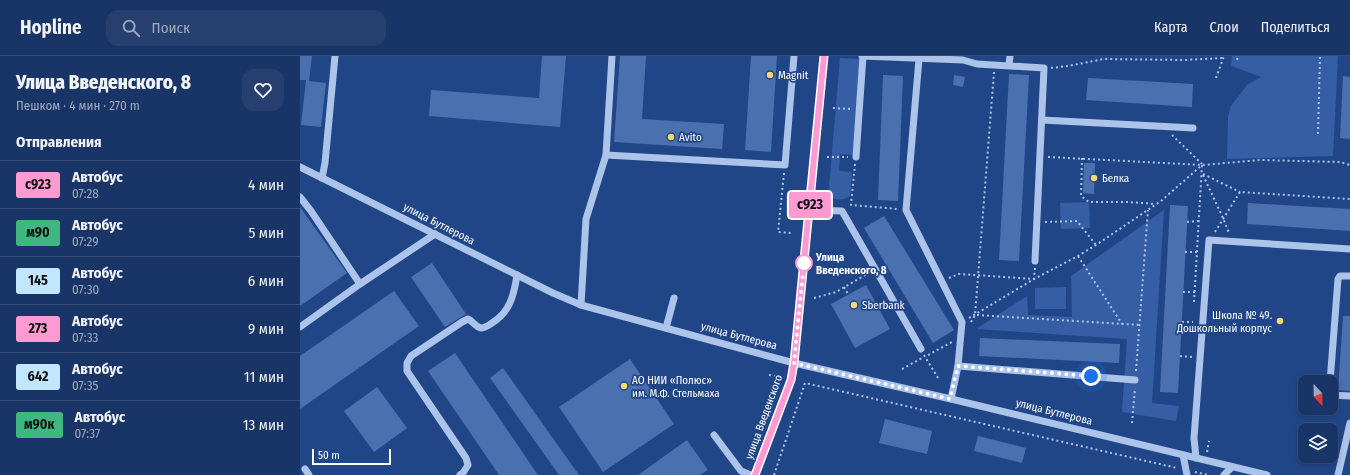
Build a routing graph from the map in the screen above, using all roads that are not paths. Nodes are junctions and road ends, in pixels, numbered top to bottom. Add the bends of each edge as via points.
1 (335, 56) edge
2 (612, 56) edge
3 (794, 56) edge
4 (824, 56) edge
5 (863, 56) edge
6 (875, 56) edge
7 (1010, 56) edge
8 (935, 58) edge
9 (957, 58) edge
10 (919, 59) junction
11 (1009, 65) junction
12 (1042, 120) junction
13 (1193, 128) dead end
14 (606, 155) junction
15 (856, 157) road end
16 (300, 167) edge
17 (322, 178) junction
18 (300, 197) edge
19 (809, 210) junction
20 (435, 234) junction
21 (1350, 249) edge
22 (1035, 261) dead end
23 (517, 275) junction
24 (1350, 276) edge
25 (360, 284) junction
26 (674, 298) dead end
27 (581, 306) junction
28 (300, 327) edge
29 (666, 328) junction
30 (921, 349) road end
31 (794, 363) junction
32 (958, 366) junction
33 (1331, 375) edge
34 (1135, 380) road end
35 (1338, 395) edge
36 (1350, 396) edge
37 (950, 399) junction
38 (1350, 424) edge
39 (714, 435) dead end
40 (1183, 455) junction
41 (1196, 458) junction
42 (1232, 467) junction
43 (460, 475) edge
44 (751, 475) edge
45 (755, 475) edge
46 (1187, 475) edge
47 (1224, 475) edge
48 (1267, 475) edge
49 (1338, 475) edge

1 - 17 street
2 - 14 street
3 - 14 street via 785,166
4 - 19 street, улица Введенского
5 - 6 street
5 - 15 street
6 - 10 street
7 - 11 street
8 - 9 street
8 - 10 street
9 - 11 street via 977,64
10 - 32 street via 906,210 962,322
11 - 12 street via 1044,68
12 - 13 street
12 - 22 street
14 - 27 street via 586,219
16 - 17 street, улица Бутлерова
17 - 20 street, улица Бутлерова
18 - 25 street
19 - 30 street via 842,211
19 - 31 street, улица Введенского
20 - 23 street, улица Бутлерова
20 - 25 street
21 - 41 street via 1209,240 1194,438
23 - 27 street, улица Бутлерова
23 - 43 street via 508,308 501,317 481,328 468,319 411,356 407,363 407,370 466,458 468,465
24 - 33 street via 1340,276 1338,279
25 - 28 street
26 - 29 street
27 - 29 street, улица Бутлерова
29 - 31 street, улица Бутлерова
31 - 37 street, улица Бутлерова
31 - 45 street, улица Введенского via 791,380
32 - 34 street
32 - 37 street
35 - 36 street
37 - 40 street, улица Бутлерова
38 - 49 street
39 - 44 street via 741,471
40 - 41 street, улица Бутлерова
40 - 46 street
41 - 42 street, улица Бутлерова
42 - 47 street
42 - 48 street, улица Бутлерова

